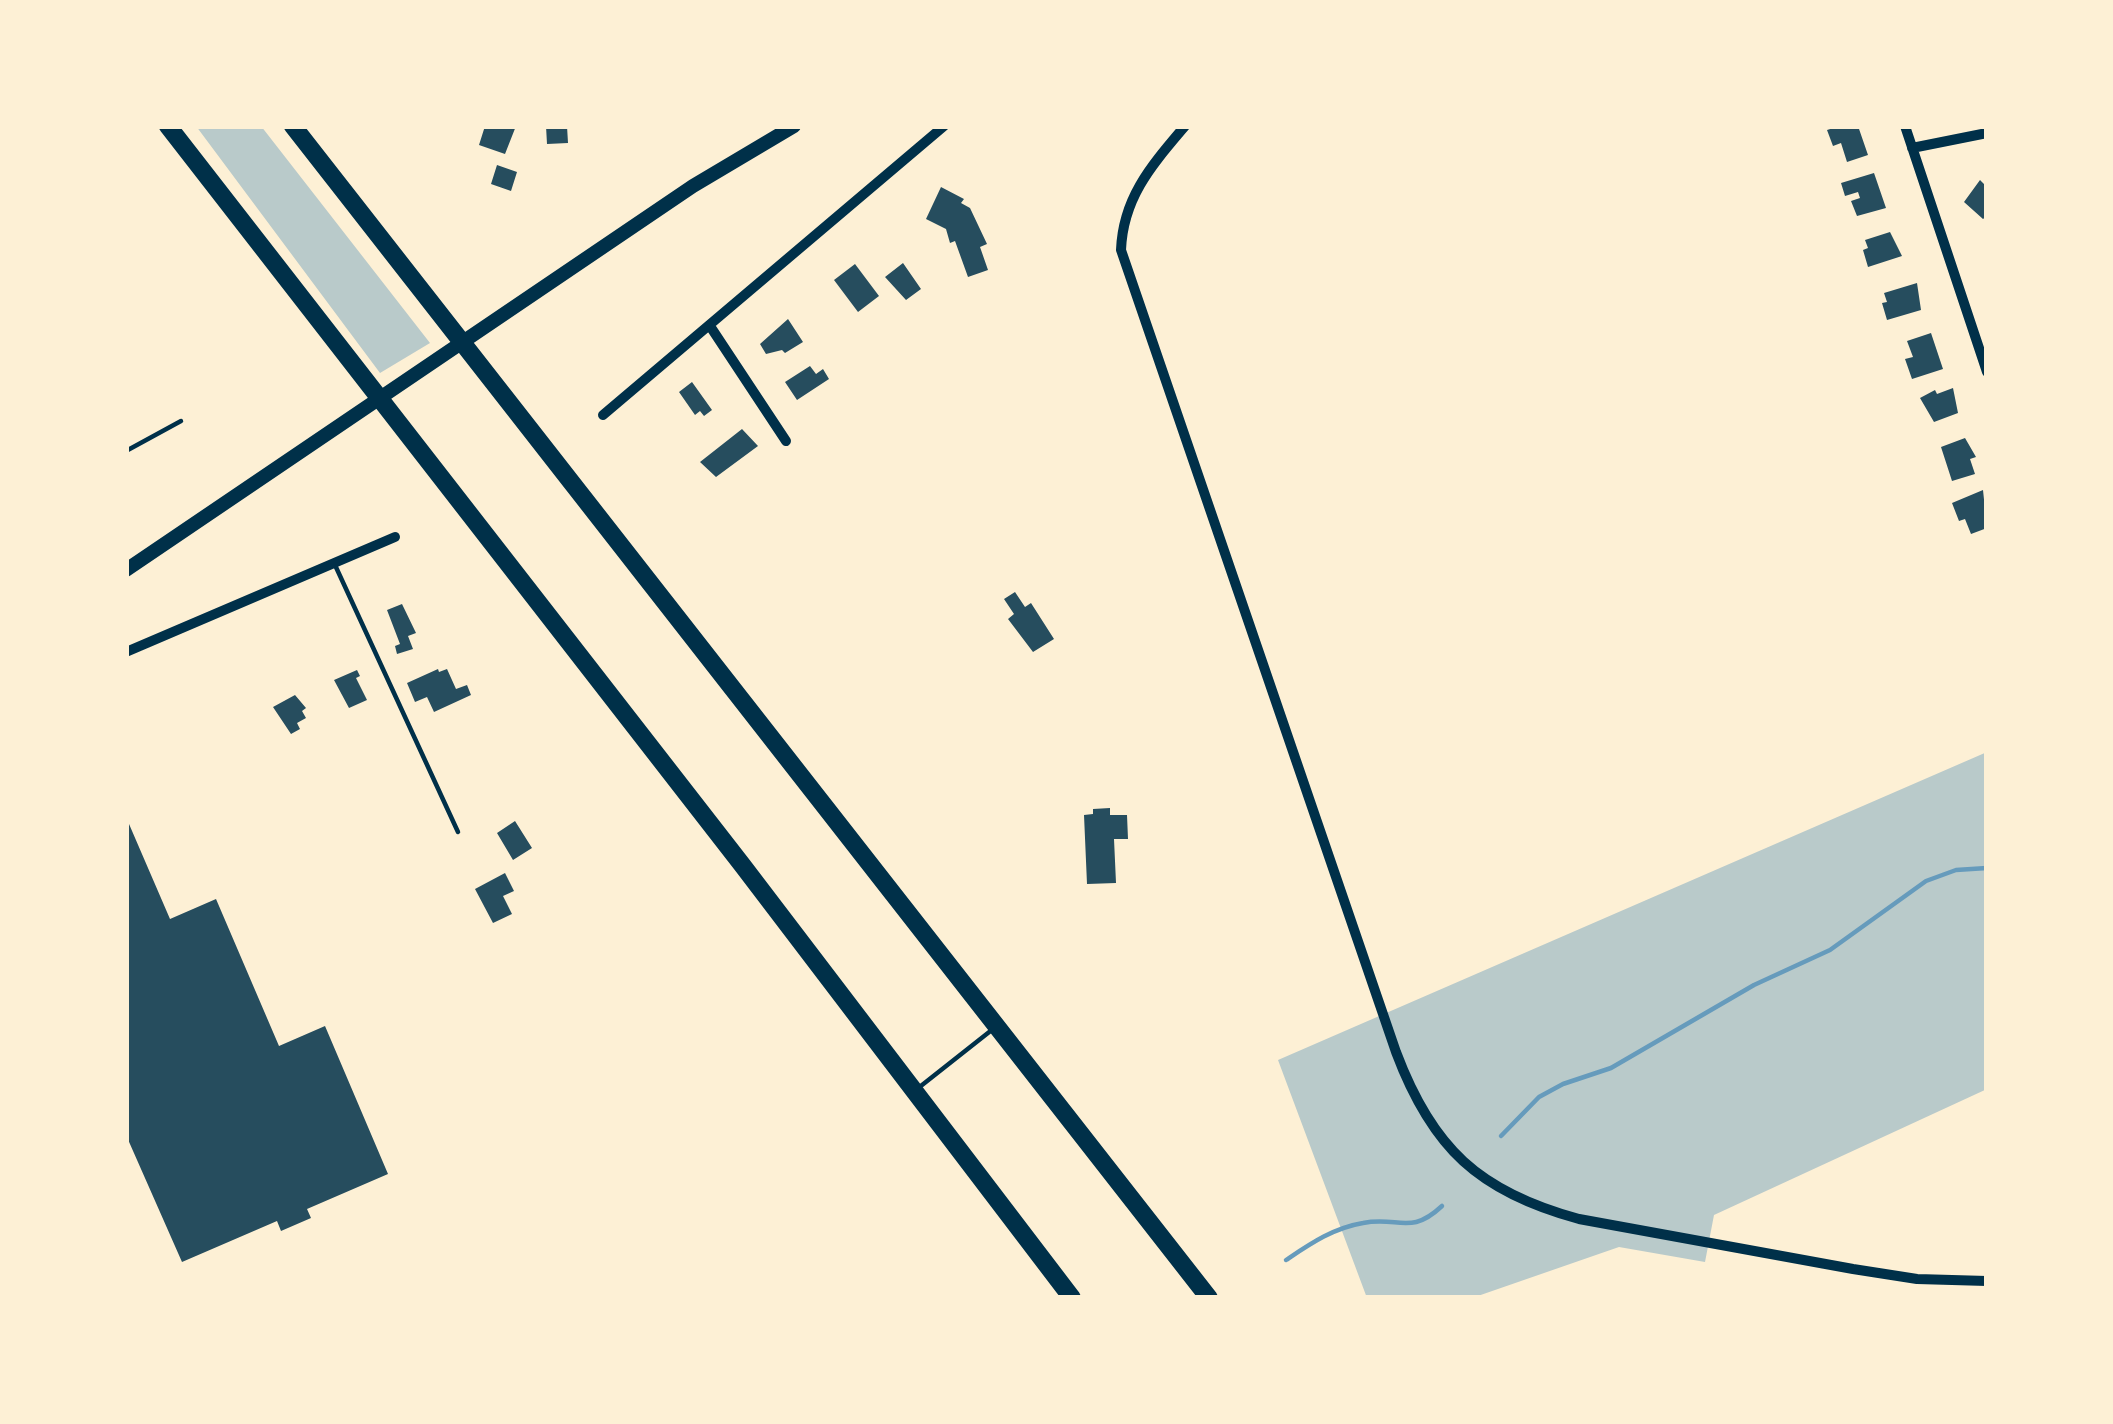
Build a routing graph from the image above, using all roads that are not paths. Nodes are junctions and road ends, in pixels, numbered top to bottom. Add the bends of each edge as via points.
1 (168, 126) edge
2 (293, 126) edge
3 (794, 126) edge
4 (944, 126) edge
5 (1185, 126) edge
6 (1905, 126) edge
7 (1987, 133) edge
8 (1912, 148) junction
9 (710, 326) junction
10 (1987, 372) edge
11 (604, 416) dead end
12 (181, 421) dead end
13 (786, 441) dead end
14 (126, 452) edge
15 (395, 537) dead end
16 (335, 565) junction
17 (126, 570) edge
18 (126, 652) edge
19 (458, 832) dead end
20 (997, 1025) junction
21 (914, 1091) junction
22 (1987, 1281) edge
23 (1072, 1298) edge
24 (1209, 1298) edge

1 - 21 highway
2 - 20 highway
3 - 17 street
4 - 9 street
5 - 22 street via 1130,197 1121,250 1396,1052 1437,1134 1504,1192 1579,1219 1896,1276
6 - 8 street
7 - 8 street
8 - 10 street
9 - 11 street
9 - 13 street
12 - 14 lane
15 - 16 street
16 - 18 street
16 - 19 lane
20 - 21 lane
20 - 24 highway
21 - 23 highway

